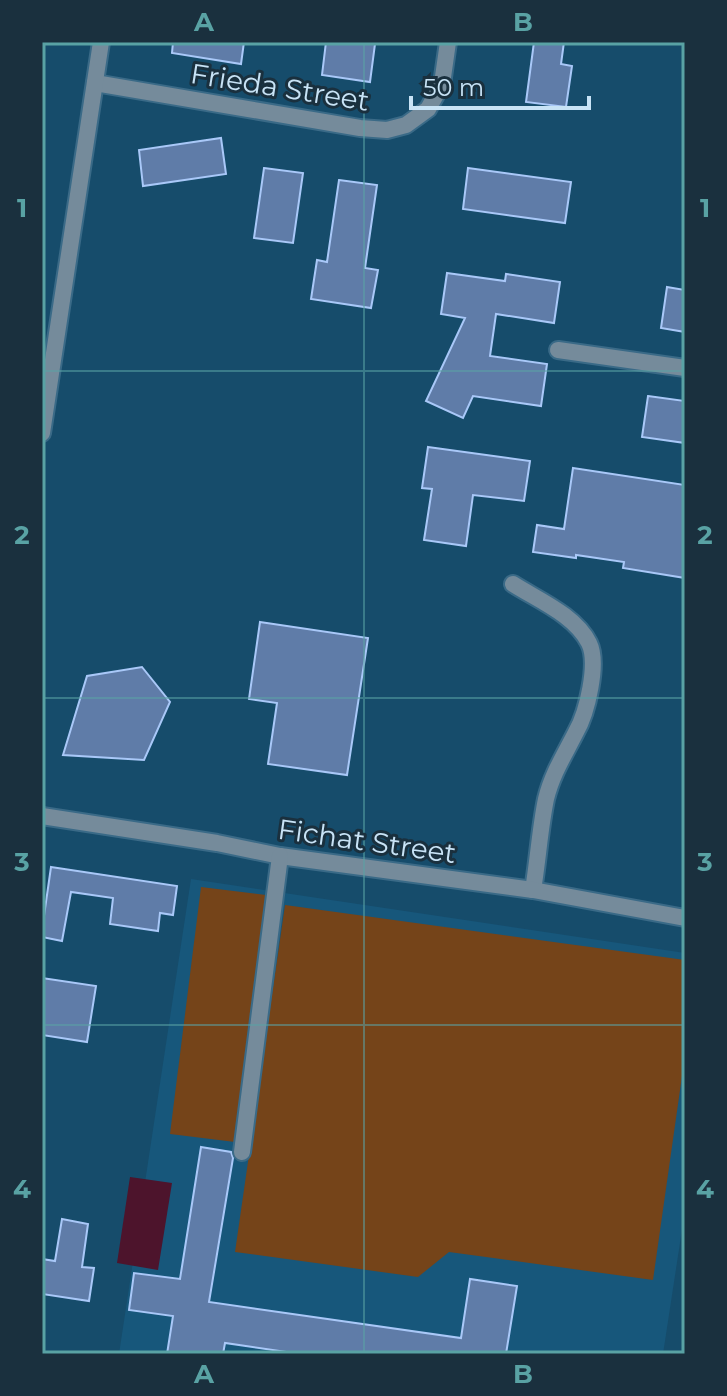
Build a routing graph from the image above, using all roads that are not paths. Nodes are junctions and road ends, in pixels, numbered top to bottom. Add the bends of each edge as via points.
1 (101, 42) edge
2 (448, 42) edge
3 (95, 83) junction
4 (558, 350) dead end
5 (685, 368) edge
6 (42, 433) edge
7 (513, 584) dead end
8 (42, 816) edge
9 (280, 856) junction
10 (533, 890) junction
11 (685, 918) edge
12 (242, 1152) dead end

1 - 3 street
2 - 3 street, Frieda Street via 442,84 428,109 406,125 387,130
3 - 6 street
4 - 5 street
7 - 10 street via 575,625 593,653 588,699 546,799
8 - 9 street, Fichat Street
9 - 10 street, Fichat Street
9 - 12 street
10 - 11 street, Fichat Street

